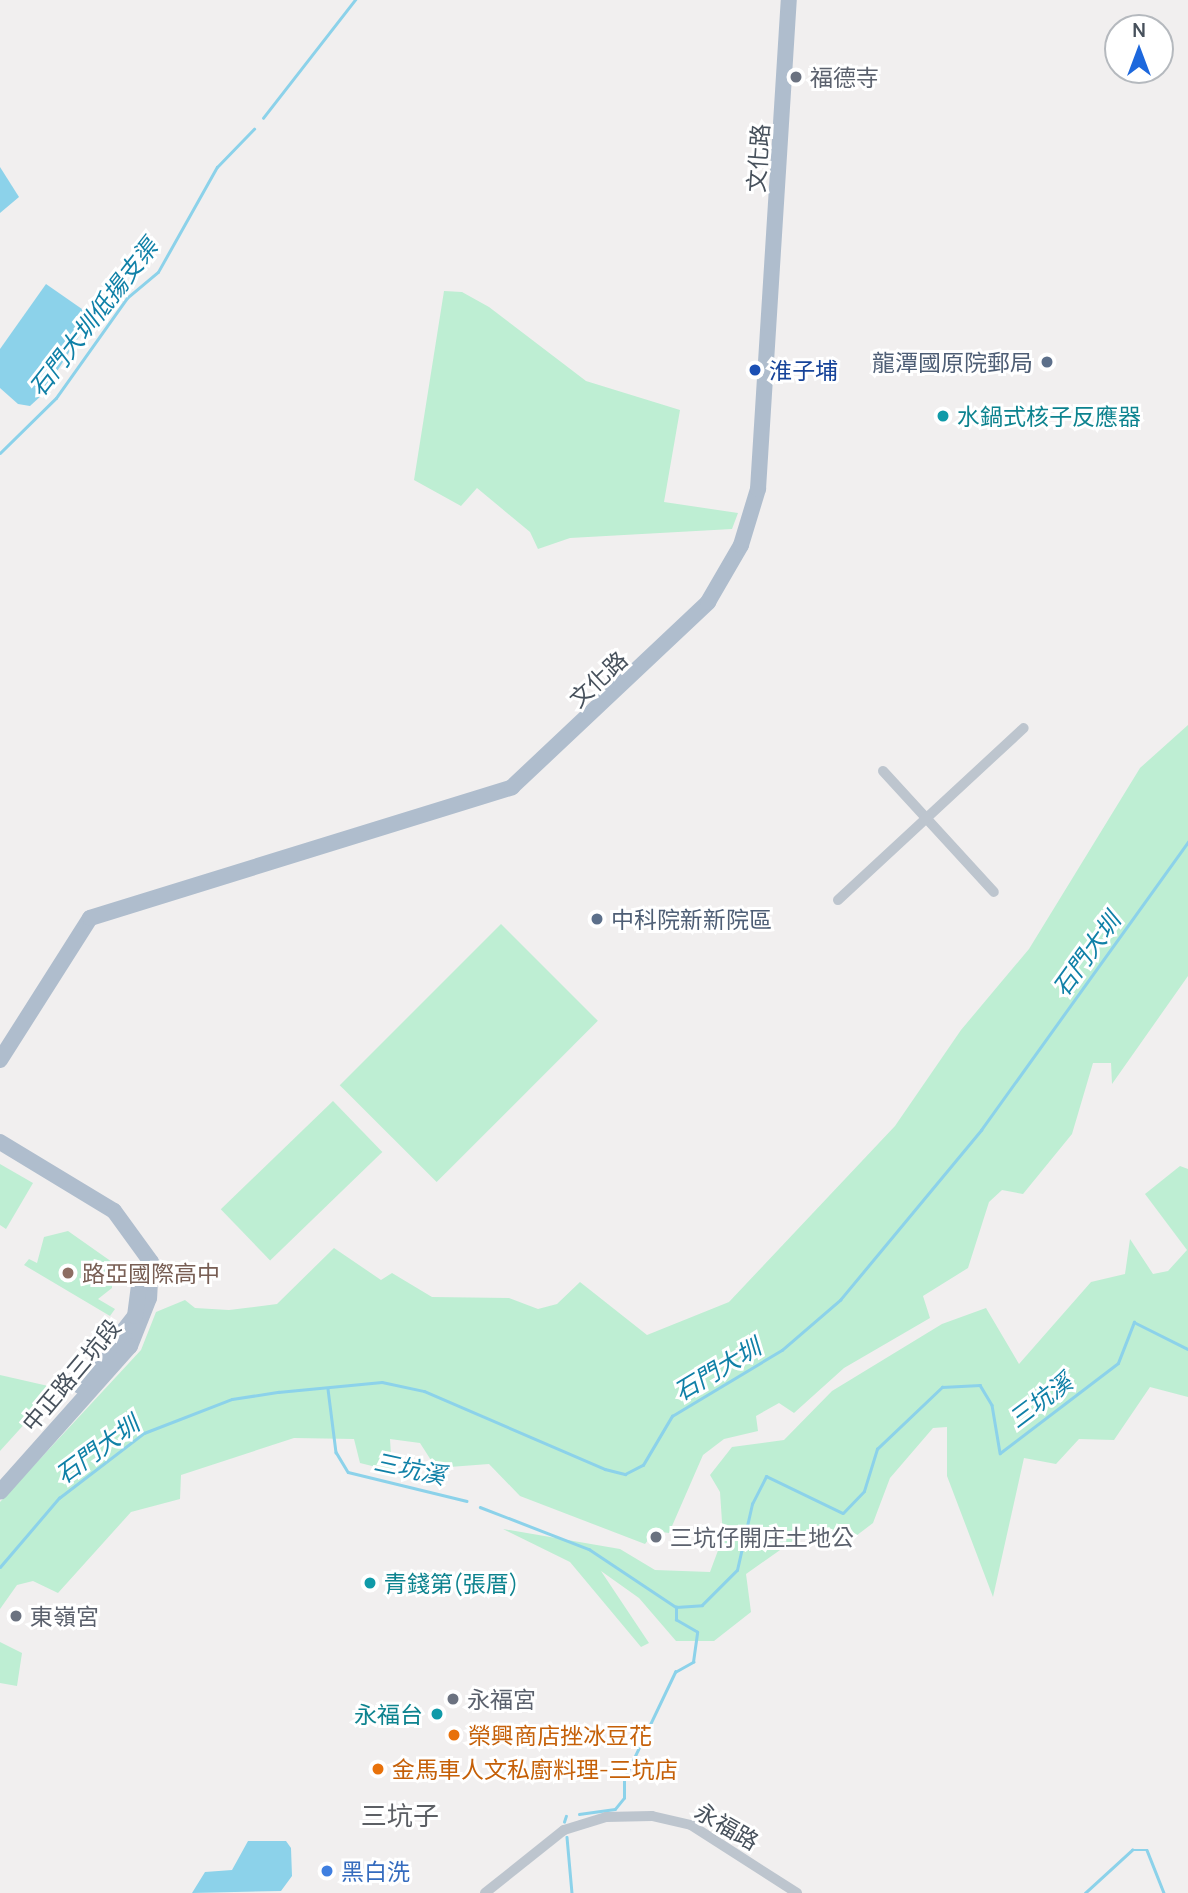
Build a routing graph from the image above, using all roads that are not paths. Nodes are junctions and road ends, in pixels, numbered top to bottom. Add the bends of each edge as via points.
1 (789, 0) edge
2 (1024, 728) dead end
3 (883, 771) dead end
4 (927, 818) junction
5 (994, 892) dead end
6 (838, 900) dead end
7 (0, 1060) edge
8 (0, 1142) edge
9 (0, 1154) edge
10 (0, 1477) edge
11 (0, 1492) edge
12 (485, 1893) edge
13 (796, 1893) edge

1 - 7 main road, 文化路 via 758,489 741,545 708,602 512,787 90,918
2 - 4 street
3 - 4 street
4 - 5 street
4 - 6 street
8 - 11 main road, 中正路三坑段 via 114,1211 151,1262 149,1298 130,1346
9 - 10 main road, 中正路三坑段 via 103,1212 123,1227 141,1258 135,1316 120,1340
12 - 13 street, 永福路 via 564,1830 606,1817 652,1816 691,1825

